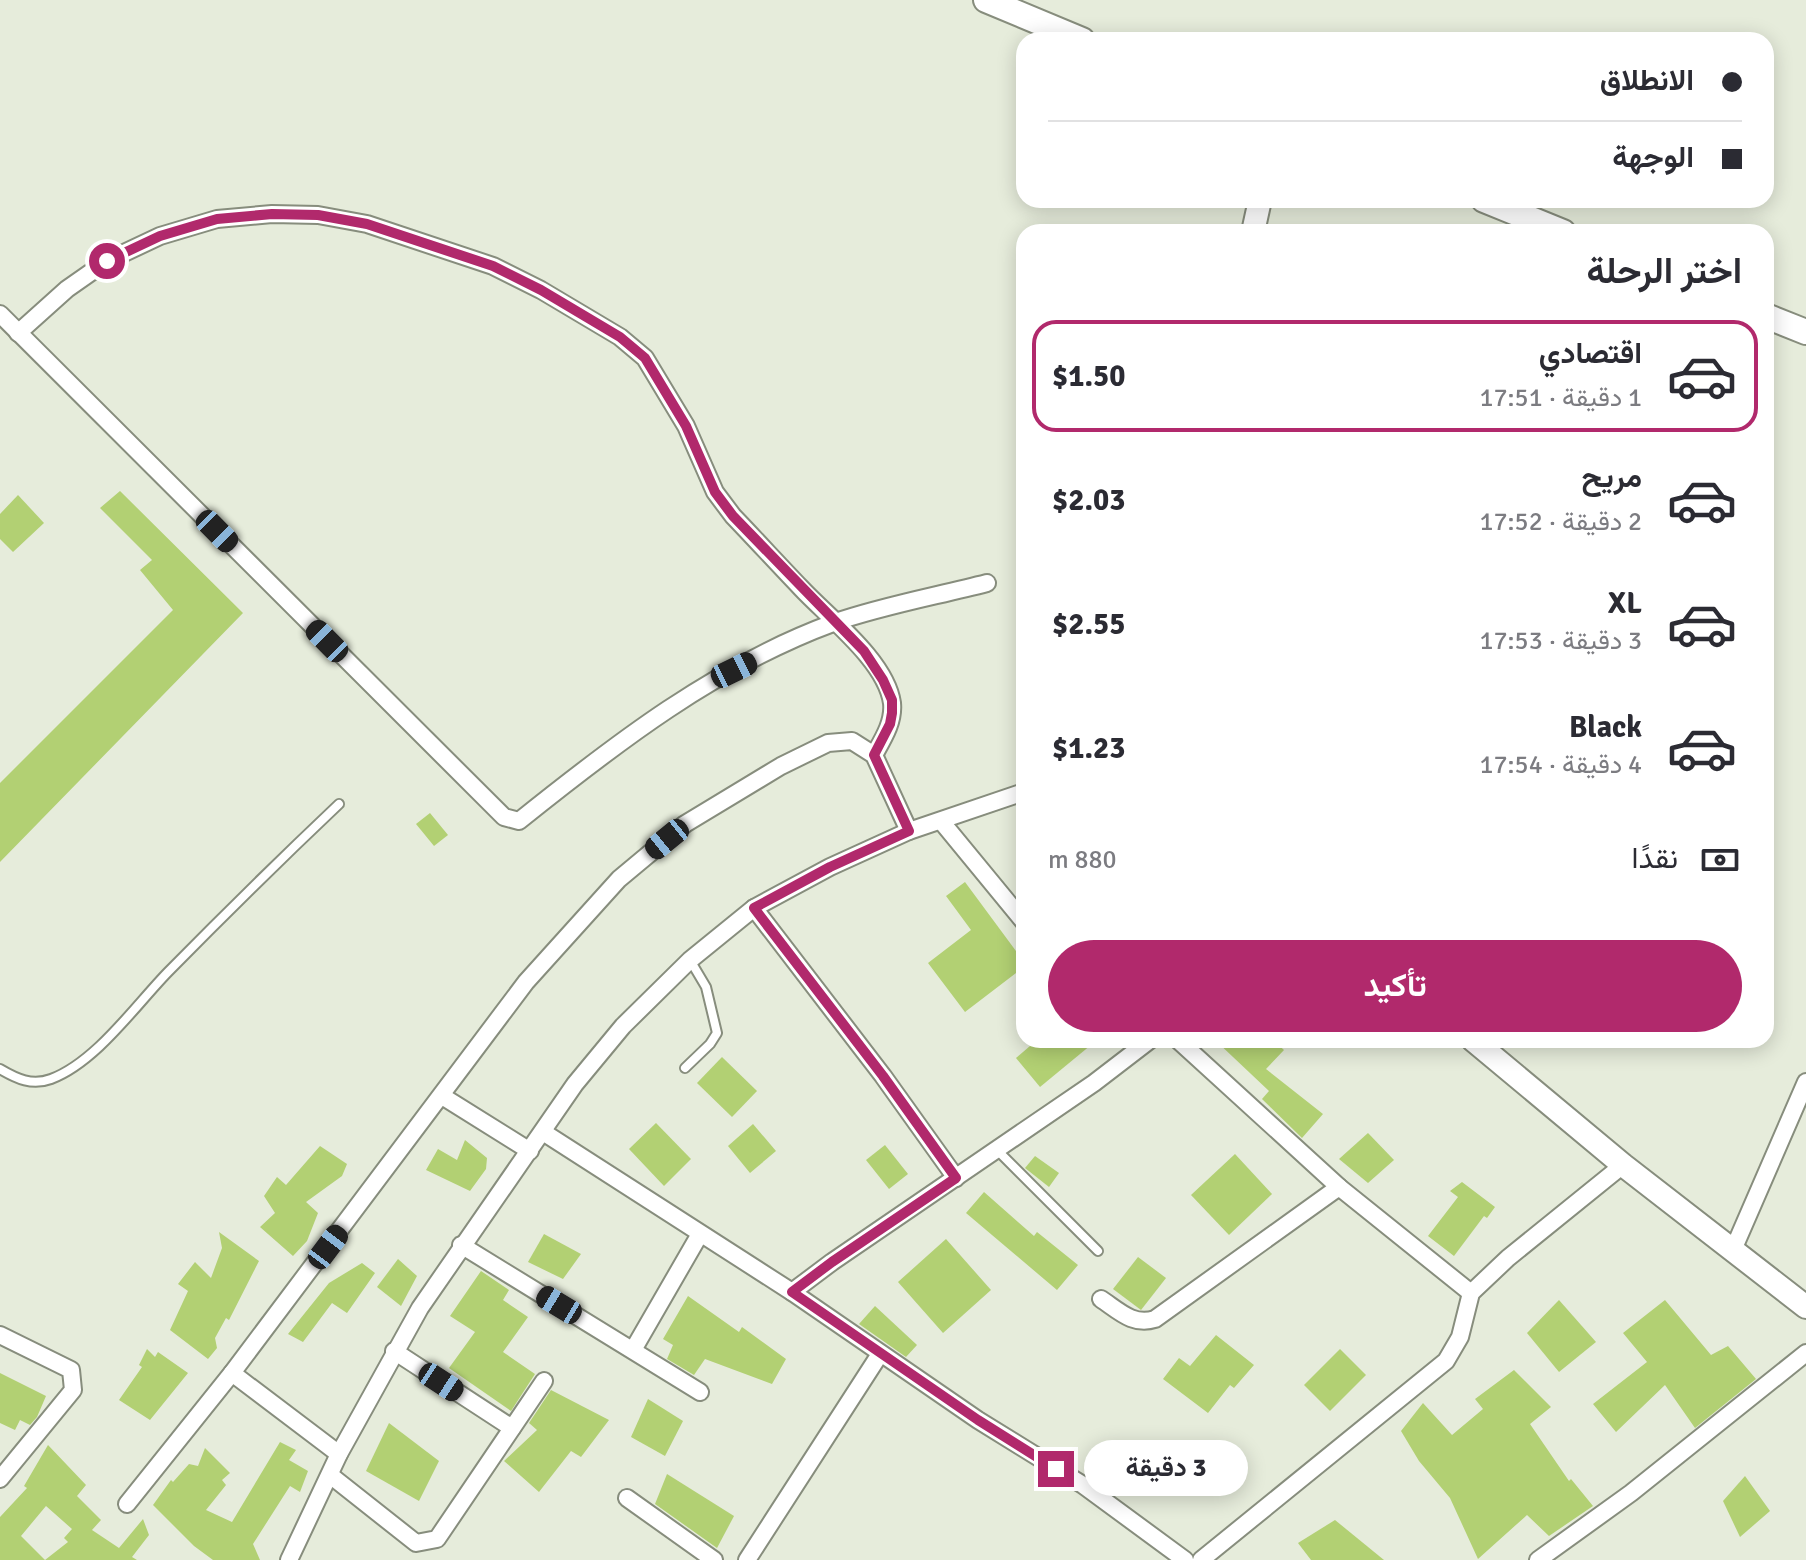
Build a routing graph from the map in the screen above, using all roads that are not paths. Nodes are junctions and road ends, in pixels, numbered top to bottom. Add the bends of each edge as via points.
1 (986, 0) edge
2 (1063, 32) edge
3 (1504, 208) edge
4 (1543, 224) edge
5 (0, 314) edge
6 (1774, 319) edge
7 (1806, 332) edge
8 (18, 333) junction
9 (987, 583) dead end
10 (834, 623) junction
11 (874, 755) junction
12 (1016, 795) edge
13 (339, 804) dead end
14 (941, 821) junction
15 (909, 831) junction
16 (754, 908) junction
17 (1016, 912) edge
18 (690, 960) junction
19 (1127, 1048) edge
20 (1138, 1048) edge
21 (1187, 1048) edge
22 (1483, 1048) edge
23 (1131, 1053) junction
24 (685, 1068) dead end
25 (0, 1069) edge
26 (1806, 1082) edge
27 (442, 1096) junction
28 (543, 1132) junction
29 (997, 1150) junction
30 (530, 1151) junction
31 (1623, 1165) junction
32 (956, 1178) junction
33 (1339, 1187) junction
34 (700, 1234) junction
35 (461, 1245) junction
36 (1733, 1250) junction
37 (1098, 1251) dead end
38 (792, 1292) junction
39 (1471, 1293) junction
40 (1101, 1299) dead end
41 (1806, 1307) edge
42 (0, 1335) edge
43 (633, 1350) junction
44 (394, 1351) junction
45 (1806, 1353) edge
46 (880, 1354) junction
47 (232, 1373) junction
48 (544, 1381) dead end
49 (700, 1392) dead end
50 (512, 1428) junction
51 (339, 1454) junction
52 (3, 1468) edge
53 (330, 1475) junction
54 (627, 1498) dead end
55 (127, 1504) dead end
56 (289, 1560) edge
57 (714, 1560) edge
58 (747, 1560) edge
59 (1185, 1560) edge
60 (1201, 1560) edge
61 (1538, 1560) edge

1 - 2 main road
3 - 4 main road
5 - 8 street
6 - 7 main road
8 - 10 street via 107,261 160,236 217,219 318,215 367,224 493,266 620,337 645,358 686,426 715,492
8 - 10 street via 504,817 519,821 634,732 710,682
9 - 10 street
10 - 11 street via 864,651 892,700 890,724
11 - 15 street
11 - 27 street via 852,741 828,743 685,824 619,879 577,923
12 - 14 street
13 - 25 lane via 71,1069 31,1082
14 - 15 street
14 - 17 street
15 - 16 street
16 - 18 street
16 - 32 street
18 - 24 lane via 706,987 717,1033
18 - 28 street via 623,1026
19 - 23 street
20 - 23 street
21 - 33 street
22 - 31 street
23 - 29 street
26 - 36 street
27 - 30 street
27 - 47 street
28 - 30 street
28 - 34 street
29 - 32 street
29 - 37 lane
30 - 35 street
31 - 36 street
31 - 39 street
32 - 38 street
33 - 39 street
33 - 40 street via 1155,1319 1139,1322
34 - 38 street
34 - 43 street
35 - 43 street
35 - 44 street
36 - 41 street
38 - 46 street
39 - 60 street via 1460,1337 1446,1361
42 - 52 street via 71,1370 73,1380 73,1390
43 - 49 street
44 - 50 street
44 - 51 street
45 - 61 street
46 - 58 street
46 - 59 street via 1083,1485
47 - 51 street
47 - 55 street
48 - 50 street
50 - 53 street via 437,1539 425,1543 404,1535
51 - 53 street
53 - 56 street
54 - 57 street

